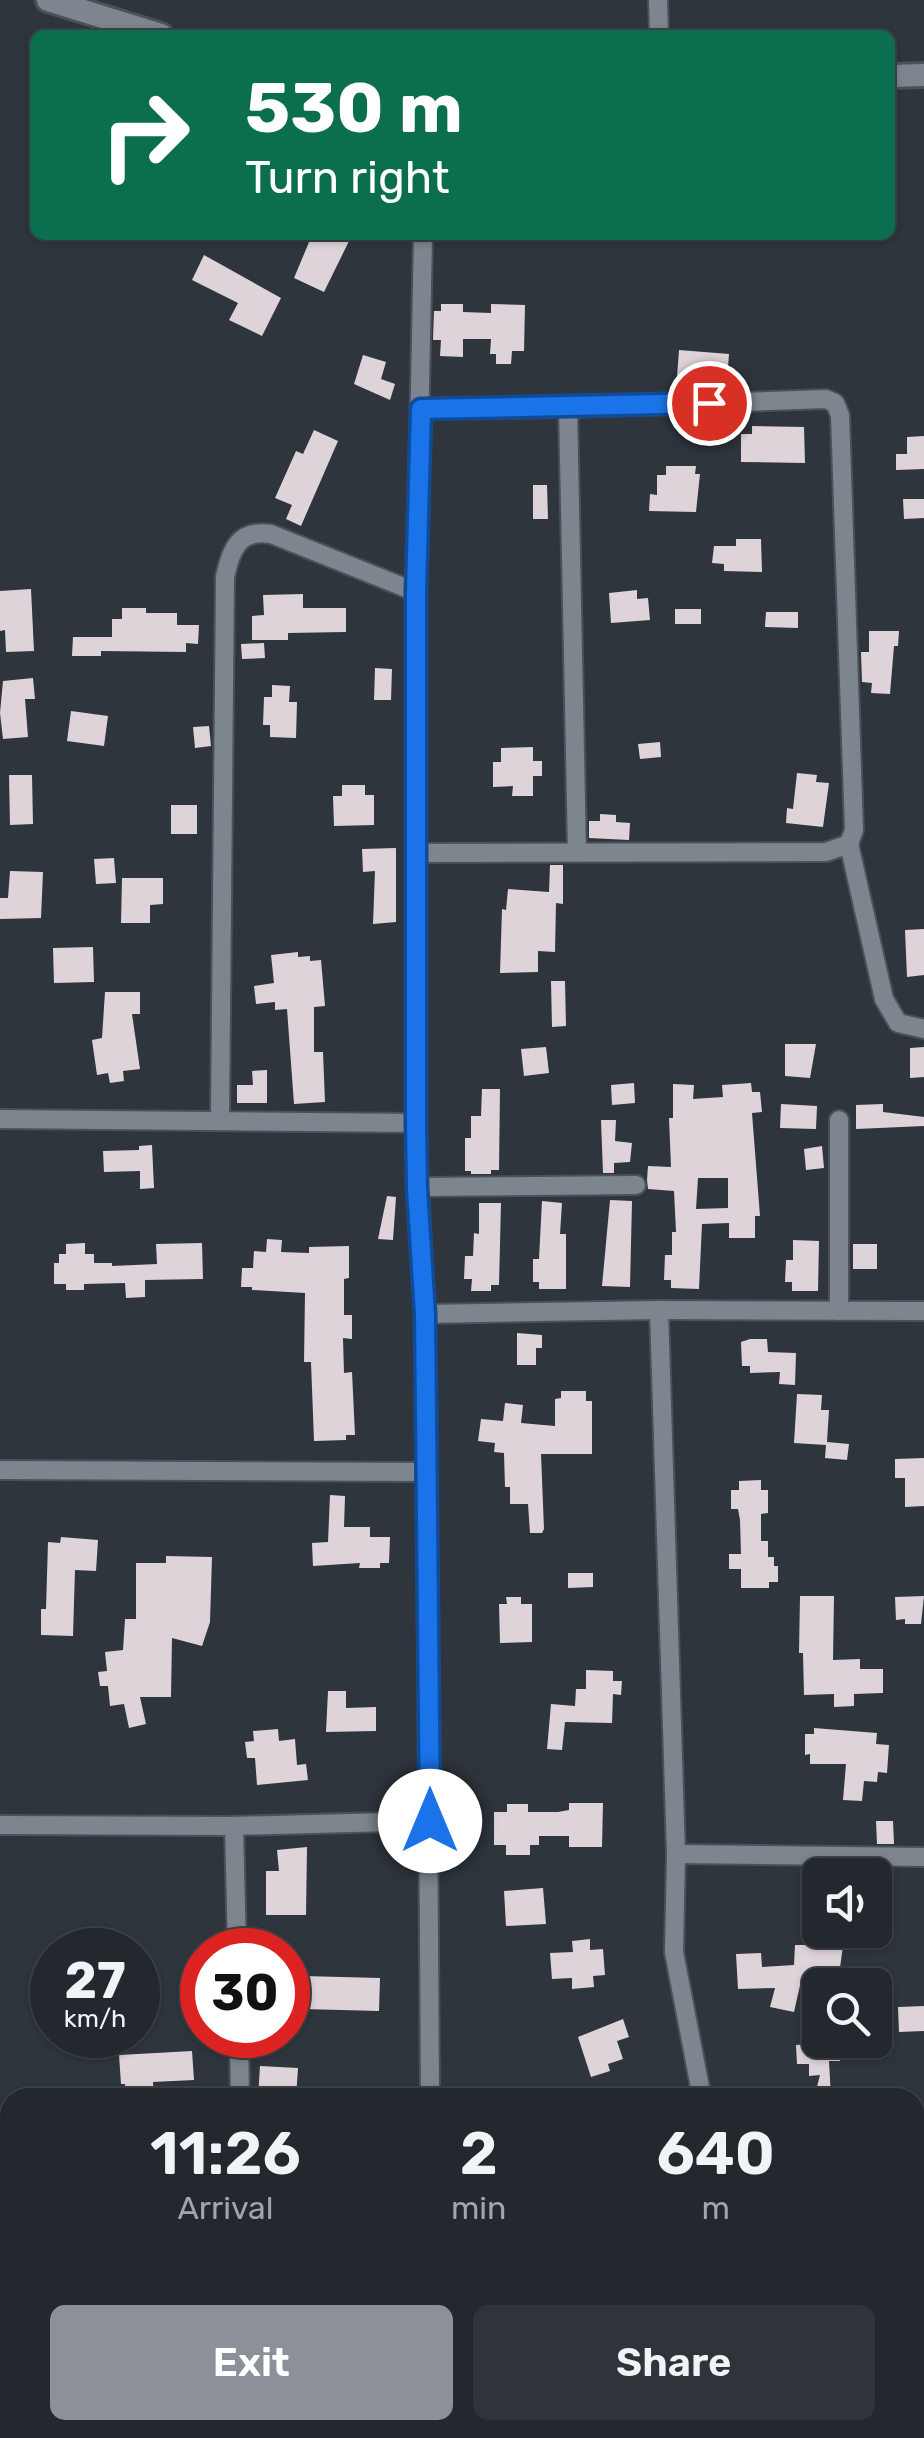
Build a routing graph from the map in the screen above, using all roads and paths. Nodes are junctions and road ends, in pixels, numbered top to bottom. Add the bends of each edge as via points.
1 (48, 0) edge
2 (658, 0) edge
3 (145, 30) edge
4 (660, 30) edge
5 (924, 75) edge
6 (895, 76) edge
7 (423, 240) edge
8 (568, 408) junction
9 (421, 409) junction
10 (416, 592) junction
11 (849, 844) junction
12 (418, 852) junction
13 (577, 852) junction
14 (924, 1029) edge
15 (0, 1118) edge
16 (220, 1118) junction
17 (839, 1120) dead end
18 (416, 1123) junction
19 (636, 1185) dead end
20 (417, 1188) junction
21 (659, 1310) junction
22 (839, 1311) junction
23 (924, 1311) edge
24 (425, 1314) junction
25 (0, 1470) edge
26 (428, 1472) junction
27 (430, 1821) junction
28 (0, 1826) edge
29 (234, 1826) junction
30 (676, 1854) junction
31 (924, 1857) edge
32 (236, 1928) edge
33 (239, 2058) edge
34 (240, 2088) edge
35 (430, 2088) edge
36 (700, 2088) edge

1 - 3 street
2 - 4 street
5 - 6 street
7 - 9 street
8 - 9 street
8 - 11 street via 826,398 835,403 854,830
8 - 13 street
9 - 10 street
10 - 12 street
10 - 16 street via 272,534 247,534 233,547 226,577
11 - 13 street via 826,852
11 - 14 street via 884,999 898,1023
12 - 13 street
12 - 18 street
15 - 16 street
16 - 18 street
17 - 22 street
18 - 20 street
19 - 20 street
20 - 24 street
21 - 22 street
21 - 24 street
21 - 30 street
22 - 23 street
24 - 26 street
25 - 26 street
26 - 27 street
27 - 29 street
27 - 35 street
28 - 29 street
29 - 32 street
30 - 31 street
30 - 36 street via 674,1952
33 - 34 street

